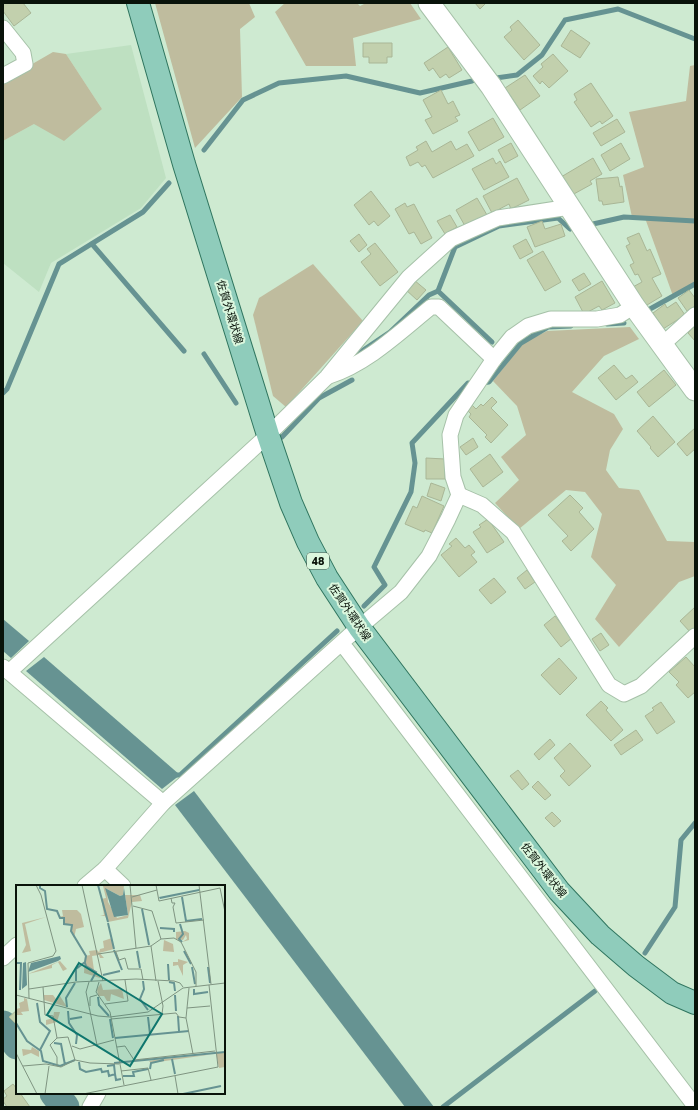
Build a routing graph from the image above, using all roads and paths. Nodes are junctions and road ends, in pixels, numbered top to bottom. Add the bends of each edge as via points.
1 (138, 3) edge
2 (429, 3) edge
3 (3, 28) edge
4 (3, 76) edge
5 (570, 207) junction
6 (634, 306) junction
7 (695, 315) edge
8 (663, 344) junction
9 (494, 359) junction
10 (327, 377) junction
11 (695, 390) edge
12 (268, 435) junction
13 (459, 495) junction
14 (359, 627) junction
15 (695, 636) edge
16 (341, 644) junction
17 (6, 670) edge
18 (173, 794) junction
19 (105, 869) junction
20 (86, 885) edge
21 (121, 885) edge
22 (16, 946) edge
23 (3, 958) edge
24 (695, 1003) edge
25 (97, 1094) edge
26 (695, 1106) edge
27 (90, 1107) edge

1 - 12 main road, 佐賀外環状線 / 48 via 184,164
2 - 5 street via 491,86
3 - 4 street via 23,53 25,64
5 - 6 street
5 - 10 street via 498,218 451,239 409,277
6 - 8 street
6 - 9 street via 620,315 597,319 551,319 528,326 512,337
7 - 8 street
8 - 11 street
9 - 10 street via 439,308 431,308 382,347 342,372
9 - 13 street via 456,415 450,435 453,477
10 - 12 street
12 - 14 main road, 佐賀外環状線 / 48 via 291,503 308,542 327,578
12 - 17 street via 27,657
13 - 14 street via 429,556 401,592
13 - 15 street via 482,505 513,532 609,685 624,694 641,686
14 - 16 street
14 - 24 main road, 佐賀外環状線 / 48 via 559,891 600,935 636,966 672,993
16 - 18 street
16 - 26 street
17 - 18 street
18 - 19 street
19 - 20 street
19 - 21 street
22 - 23 street
25 - 27 street

